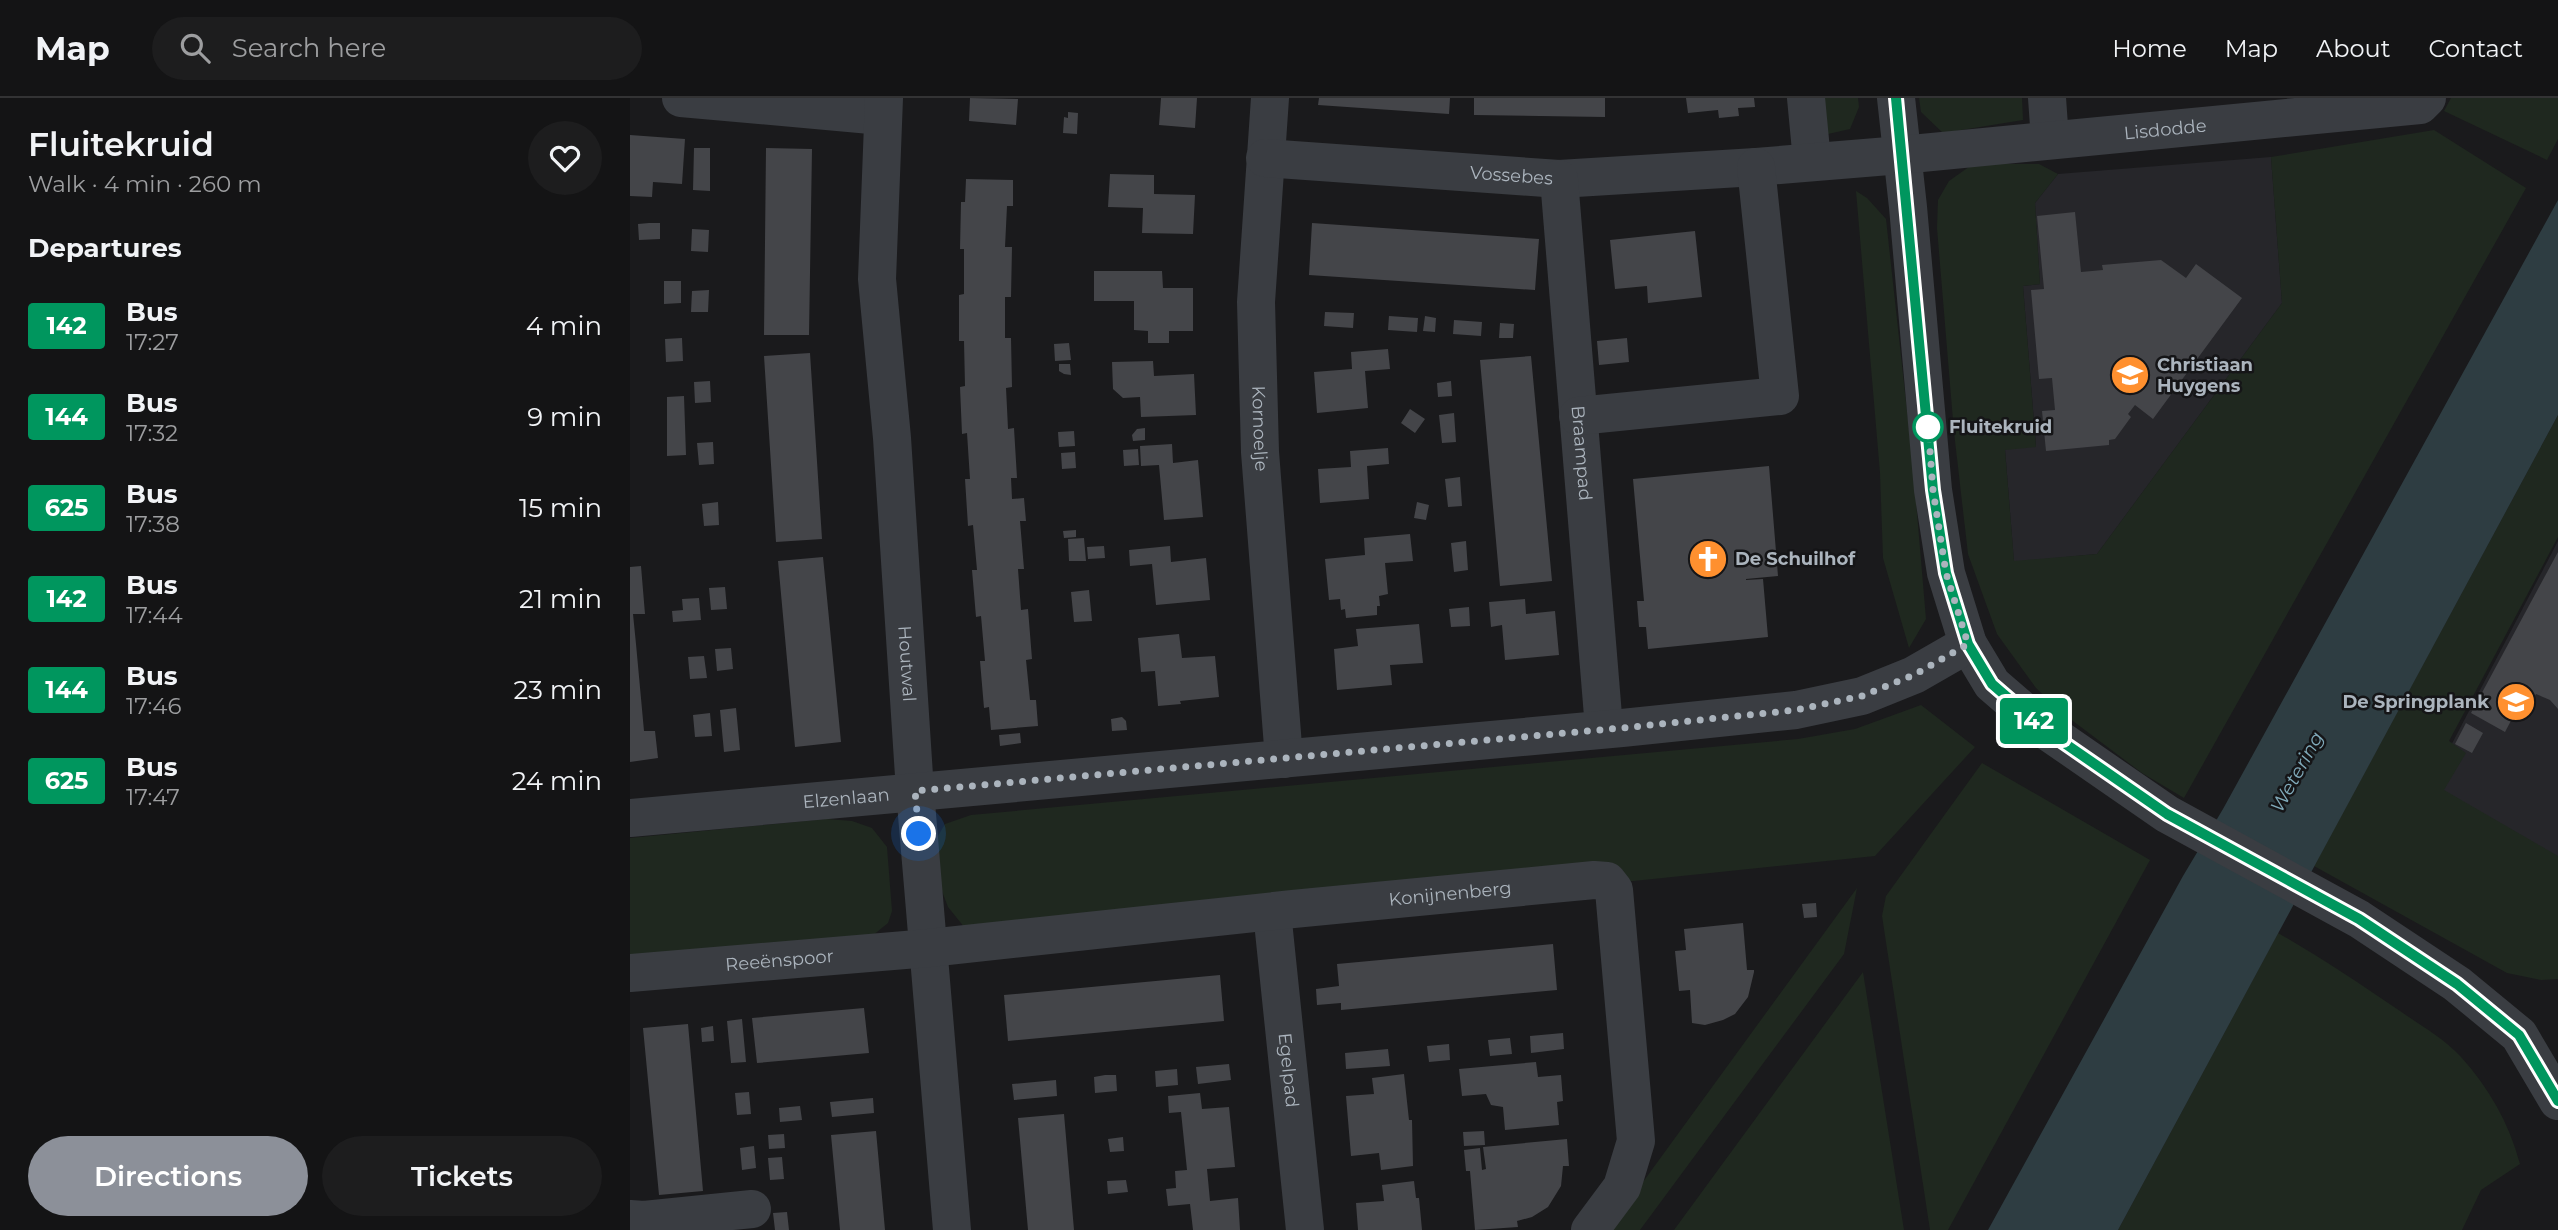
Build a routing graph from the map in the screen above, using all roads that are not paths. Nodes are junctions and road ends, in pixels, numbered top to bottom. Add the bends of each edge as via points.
1 (681, 98) edge
2 (1270, 98) edge
3 (1806, 98) edge
4 (1896, 98) edge
5 (2047, 98) edge
6 (2427, 98) edge
7 (883, 107) edge
8 (2050, 140) junction
9 (1901, 155) junction
10 (1265, 158) junction
11 (1812, 161) junction
12 (1756, 167) junction
13 (1559, 179) junction
14 (1578, 416) junction
15 (1968, 644) junction
16 (1604, 728) junction
17 (1284, 759) junction
18 (915, 791) junction
19 (630, 818) edge
20 (1272, 912) junction
21 (929, 948) junction
22 (630, 973) edge
23 (2555, 1087) edge
24 (752, 1209) dead end
25 (630, 1219) edge
26 (952, 1230) edge
27 (1305, 1230) edge
28 (1590, 1230) edge

1 - 7 street
2 - 10 street, Kornoelje
3 - 11 street
4 - 9 street
5 - 8 street
6 - 8 street, Lisdodde via 2420,105
7 - 18 street, Houtwal via 877,279
8 - 9 street, Lisdodde
9 - 11 street, Vossebes
9 - 15 street via 1933,490 1946,573
10 - 13 street, Vossebes
10 - 17 street, Kornoelje via 1256,302 1260,452
11 - 12 street, Vossebes
12 - 13 street, Vossebes
12 - 14 street via 1780,396
13 - 14 street, Braampad
14 - 16 street, Braampad
15 - 16 street, Elzenlaan via 1914,675 1862,696 1796,710
15 - 23 street via 1992,684 2044,729 2167,814 2359,919 2457,984 2519,1035
16 - 17 street, Elzenlaan
17 - 18 street, Elzenlaan
18 - 19 street, Elzenlaan
18 - 21 street, Houtwal
20 - 21 street, Konijnenberg
20 - 27 street, Egelpad
20 - 28 street, Konijnenberg via 1607,881 1614,890 1636,1141 1622,1187
21 - 22 street, Reeënspoor
21 - 26 street, Houtwal
24 - 25 street

